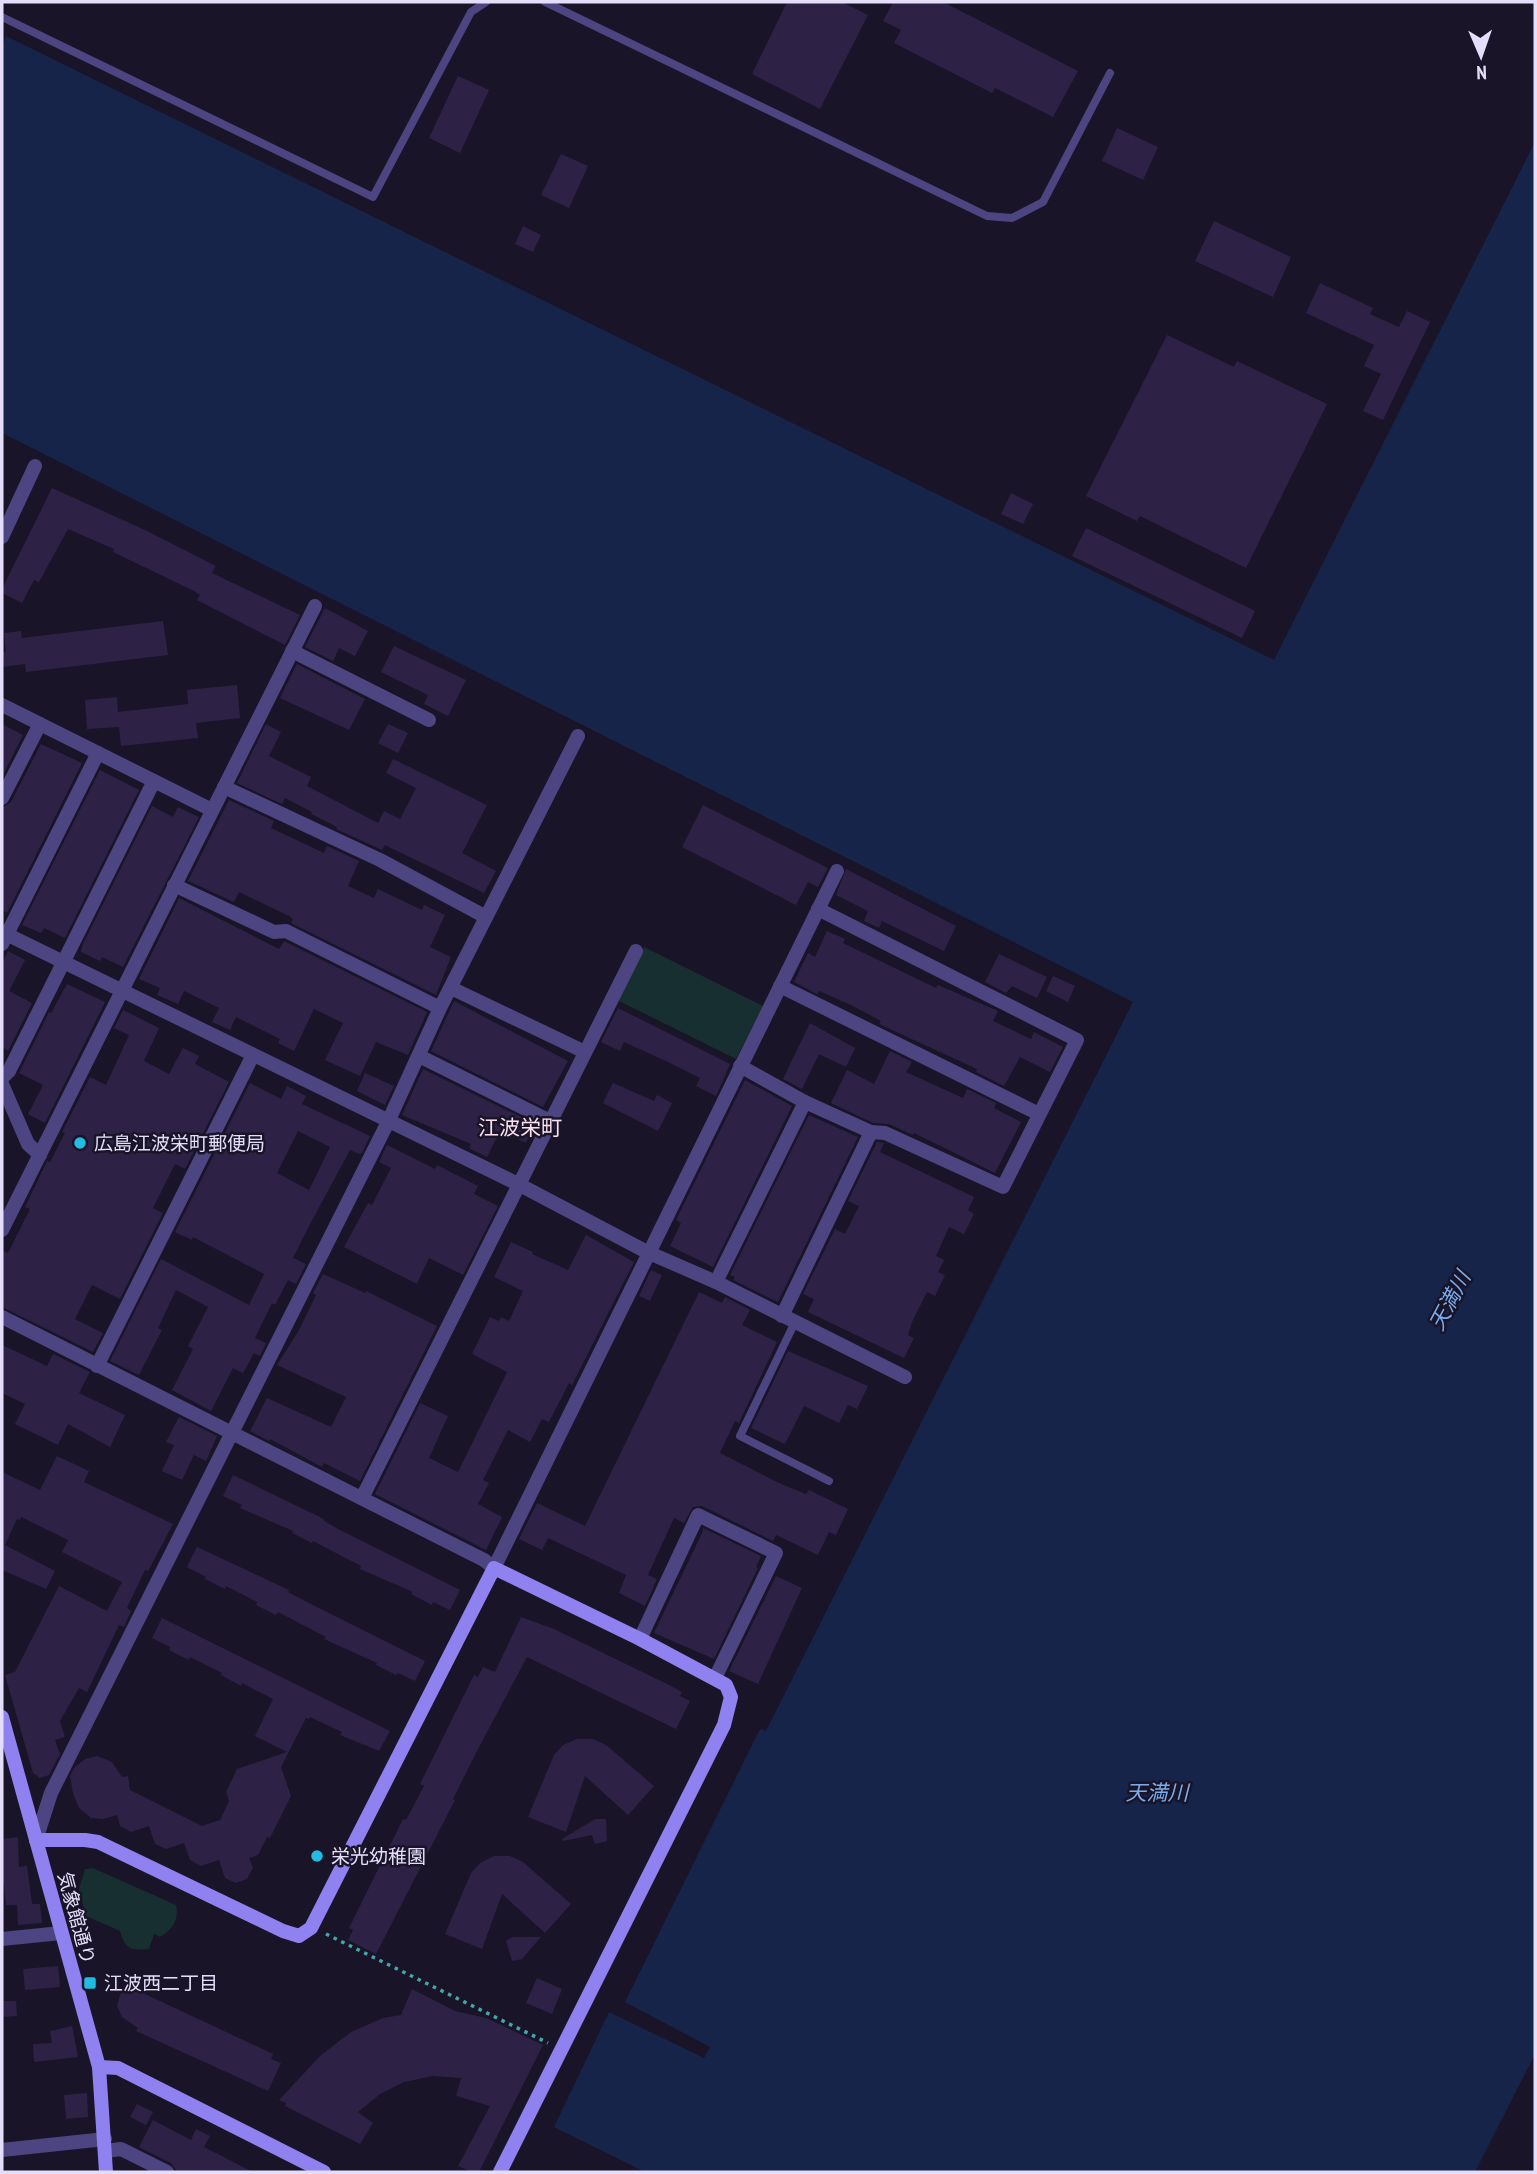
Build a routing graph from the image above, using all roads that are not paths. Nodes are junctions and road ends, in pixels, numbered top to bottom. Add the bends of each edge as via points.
1 (486, 2) edge
2 (545, 2) edge
3 (2, 17) edge
4 (1110, 73) dead end
5 (35, 466) dead end
6 (2, 537) edge
7 (315, 606) dead end
8 (292, 651) junction
9 (2, 705) edge
10 (429, 720) dead end
11 (40, 724) junction
12 (578, 736) dead end
13 (98, 753) junction
14 (154, 781) junction
15 (224, 787) junction
16 (2, 798) edge
17 (212, 810) junction
18 (837, 871) dead end
19 (174, 885) junction
20 (818, 909) junction
21 (486, 917) junction
22 (3, 937) edge
23 (636, 951) dead end
24 (62, 962) junction
25 (780, 986) junction
26 (451, 988) junction
27 (121, 991) junction
28 (440, 1008) junction
29 (585, 1052) junction
30 (253, 1055) junction
31 (419, 1056) junction
32 (740, 1066) junction
33 (2, 1078) edge
34 (2, 1084) edge
35 (805, 1102) junction
36 (1039, 1114) junction
37 (550, 1121) junction
38 (388, 1122) junction
39 (871, 1132) junction
40 (40, 1155) junction
41 (518, 1184) junction
42 (2, 1230) edge
43 (648, 1252) junction
44 (716, 1282) junction
45 (2, 1317) edge
46 (788, 1319) junction
47 (97, 1367) junction
48 (905, 1377) dead end
49 (232, 1434) junction
50 (829, 1480) dead end
51 (362, 1497) junction
52 (494, 1568) junction
53 (640, 1639) junction
54 (715, 1678) junction
55 (2, 1717) edge
56 (8, 1762) edge
57 (36, 1840) junction
58 (61, 1933) junction
59 (2, 1939) edge
60 (99, 2067) junction
61 (105, 2145) junction
62 (2, 2150) edge
63 (106, 2172) edge
64 (167, 2172) edge
65 (324, 2172) edge
66 (500, 2172) edge

1 - 3 lane via 471,12 373,197
2 - 4 lane via 987,216 1012,218 1042,202
5 - 6 street
7 - 8 street
8 - 10 street
8 - 15 street
9 - 11 street
11 - 13 street
11 - 16 street
12 - 21 street
13 - 14 street
13 - 22 street
14 - 17 street
14 - 24 street
15 - 17 street
15 - 21 street via 380,860
17 - 19 street
18 - 20 street
19 - 27 street
19 - 28 street via 274,932 286,931
20 - 25 street
20 - 36 street via 1077,1040
21 - 26 street
22 - 24 street
23 - 29 street
24 - 27 street
24 - 33 street
25 - 32 street
25 - 36 street
26 - 28 street
26 - 29 street
27 - 30 street
27 - 40 street
28 - 31 street
29 - 37 street
30 - 38 street
30 - 47 street
31 - 37 street
31 - 38 street
32 - 35 street
32 - 43 street
34 - 40 street via 28,1144
35 - 39 street
35 - 44 street
36 - 39 street via 1003,1187 886,1133
37 - 41 street
38 - 41 street
38 - 49 street
39 - 46 street
40 - 42 street
41 - 43 street
41 - 51 street
43 - 44 street
43 - 52 street
44 - 46 street
45 - 47 street
46 - 48 street
46 - 50 lane via 740,1436
47 - 49 street
49 - 51 street
49 - 57 street via 51,1793
51 - 52 street
52 - 53 street
52 - 57 street via 311,1928 299,1936 98,1842
53 - 54 street
53 - 54 street via 698,1515 776,1553
54 - 66 street via 726,1685 731,1697 724,1725
55 - 56 street, 気象館通り
56 - 57 street, 気象館通り
57 - 58 street, 気象館通り
58 - 59 street
58 - 60 street, 気象館通り
60 - 61 street, 気象館通り
60 - 65 street via 118,2068
61 - 62 street
61 - 63 street, 気象館通り
61 - 64 street

